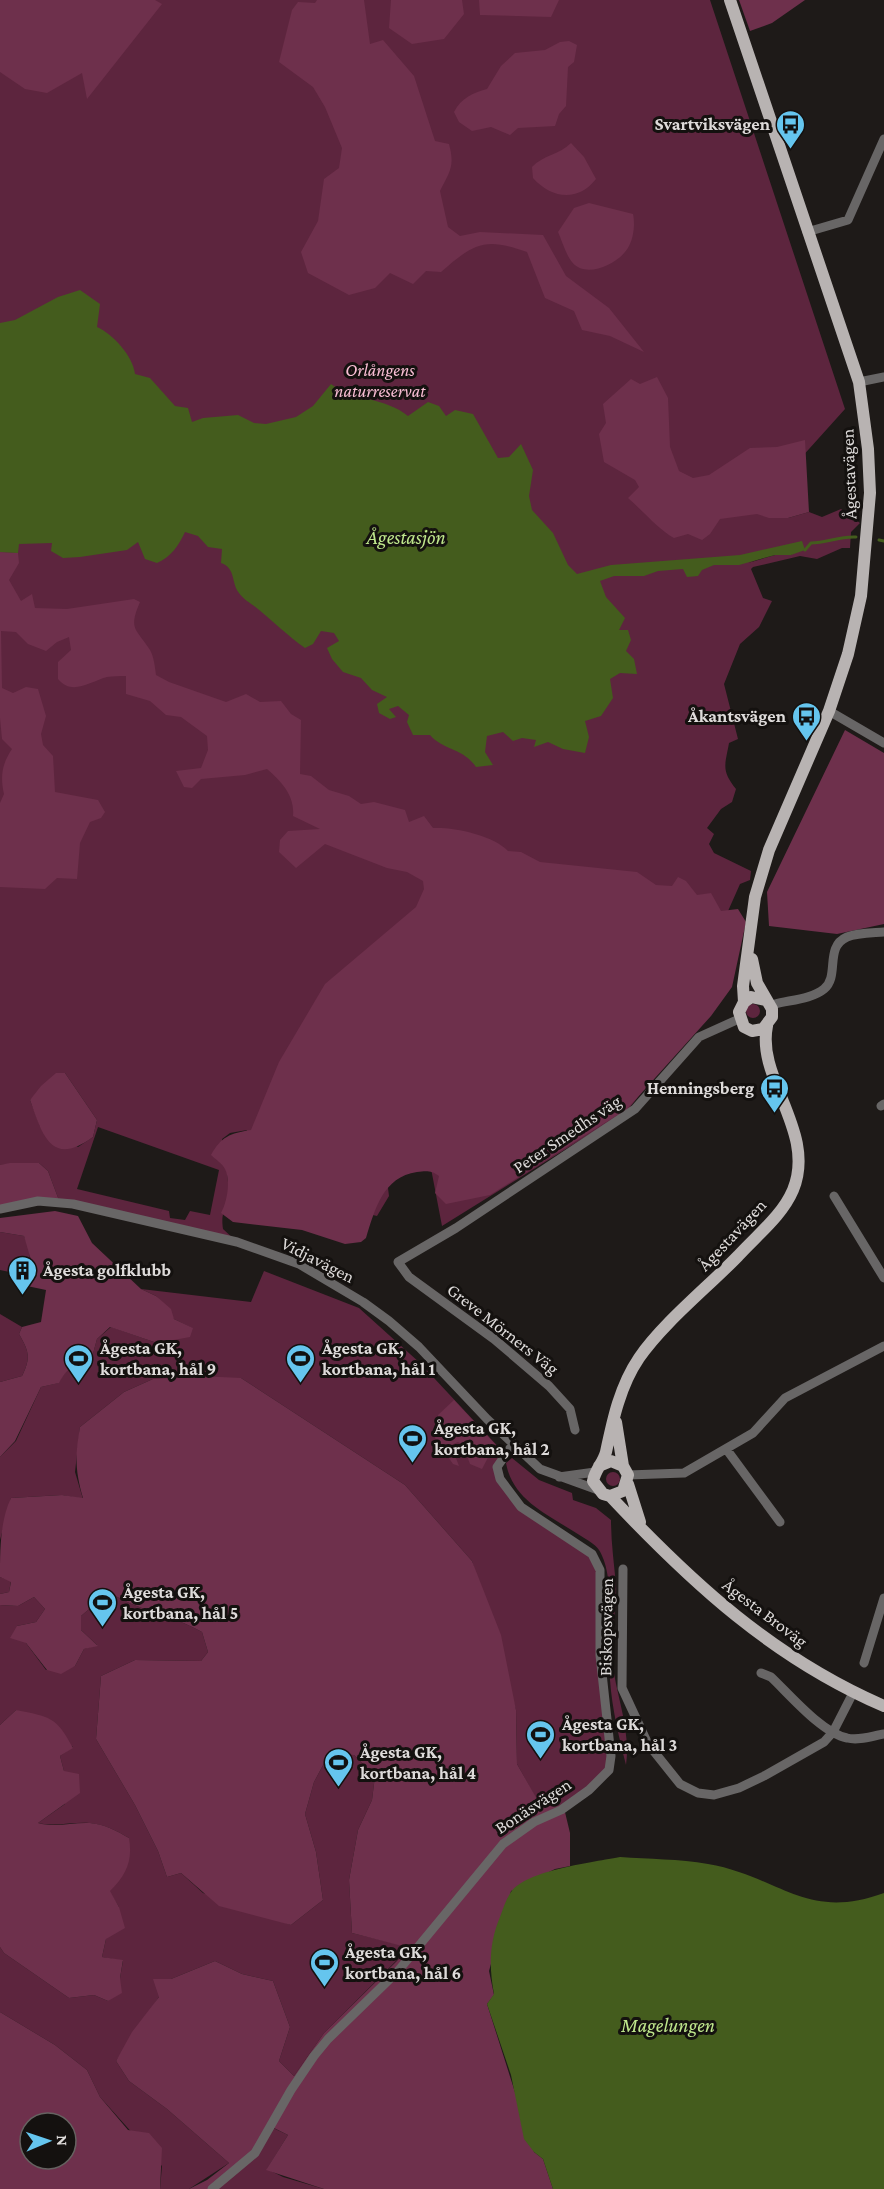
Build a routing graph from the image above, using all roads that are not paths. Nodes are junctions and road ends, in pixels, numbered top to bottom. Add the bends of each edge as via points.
1 (730, 0) edge
2 (884, 139) edge
3 (807, 232) junction
4 (884, 377) edge
5 (860, 382) junction
6 (829, 711) junction
7 (884, 743) edge
8 (884, 932) edge
9 (750, 948) junction
10 (744, 1002) junction
11 (768, 1005) junction
12 (739, 1019) junction
13 (767, 1026) junction
14 (752, 1030) junction
15 (769, 1061) junction
16 (834, 1196) dead end
17 (0, 1209) edge
18 (398, 1262) joint
19 (884, 1278) edge
20 (884, 1346) edge
21 (615, 1409) junction
22 (575, 1430) dead end
23 (513, 1444) junction
24 (726, 1450) junction
25 (597, 1469) junction
26 (626, 1475) junction
27 (557, 1478) junction
28 (598, 1490) junction
29 (610, 1496) junction
30 (780, 1522) dead end
31 (641, 1526) junction
32 (623, 1569) dead end
33 (884, 1598) edge
34 (864, 1663) dead end
35 (761, 1673) dead end
36 (854, 1691) junction
37 (884, 1706) edge
38 (833, 1732) junction
39 (884, 1734) edge
40 (212, 2189) edge

1 - 3 main road, Ågestavägen
2 - 3 street via 848,220
3 - 5 main road, Ågestavägen
4 - 5 street
5 - 6 main road, Ågestavägen via 868,449 868,545 848,654
6 - 7 street
6 - 9 main road, Ågestavägen via 769,850 755,897
8 - 11 street via 847,937 836,945 831,979 815,995
9 - 10 main road, Ågestavägen via 742,986
9 - 11 main road, Ågestavägen via 757,983
10 - 11 main road via 751,998
10 - 12 main road
11 - 13 main road via 772,1017
12 - 14 main road
12 - 18 street, Peter Smedhs väg via 699,1037 635,1109
13 - 14 main road
13 - 15 main road, Ågestavägen
14 - 15 main road, Ågestavägen via 754,1040
15 - 21 main road, Ågestavägen via 799,1151 794,1187 765,1228 639,1358
16 - 19 street
17 - 23 street, Vidjavägen via 38,1200 74,1204 237,1242 298,1264 389,1321
18 - 22 street, Greve Mörners Väg via 409,1277 549,1386 570,1409
20 - 24 street via 785,1398 753,1433
21 - 25 main road, Ågestavägen via 605,1455
21 - 26 main road
23 - 27 street, Vidjavägen via 540,1469
23 - 40 street, Bonäsvägen via 497,1467 509,1494 538,1520 592,1554 600,1570 600,1655 611,1756 609,1770 561,1810 534,1822 503,1844 398,1971 314,2056 255,2152
24 - 26 street via 684,1473
24 - 30 street
25 - 26 main road via 611,1461
25 - 27 street
25 - 28 main road via 593,1481
26 - 29 main road via 624,1491
26 - 31 main road, Ågesta Broväg
27 - 28 street, Vidjavägen
28 - 29 main road
29 - 31 main road, Ågesta Broväg
31 - 36 main road, Ågesta Broväg via 677,1565 753,1631 789,1656
32 - 38 street, Biskopsvägen via 622,1688 648,1744 680,1784 698,1793 714,1795 739,1788 825,1742
33 - 34 street
35 - 38 street via 771,1677
36 - 37 main road, Ågesta Broväg
36 - 38 street, Biskopsvägen
38 - 39 street via 858,1739

